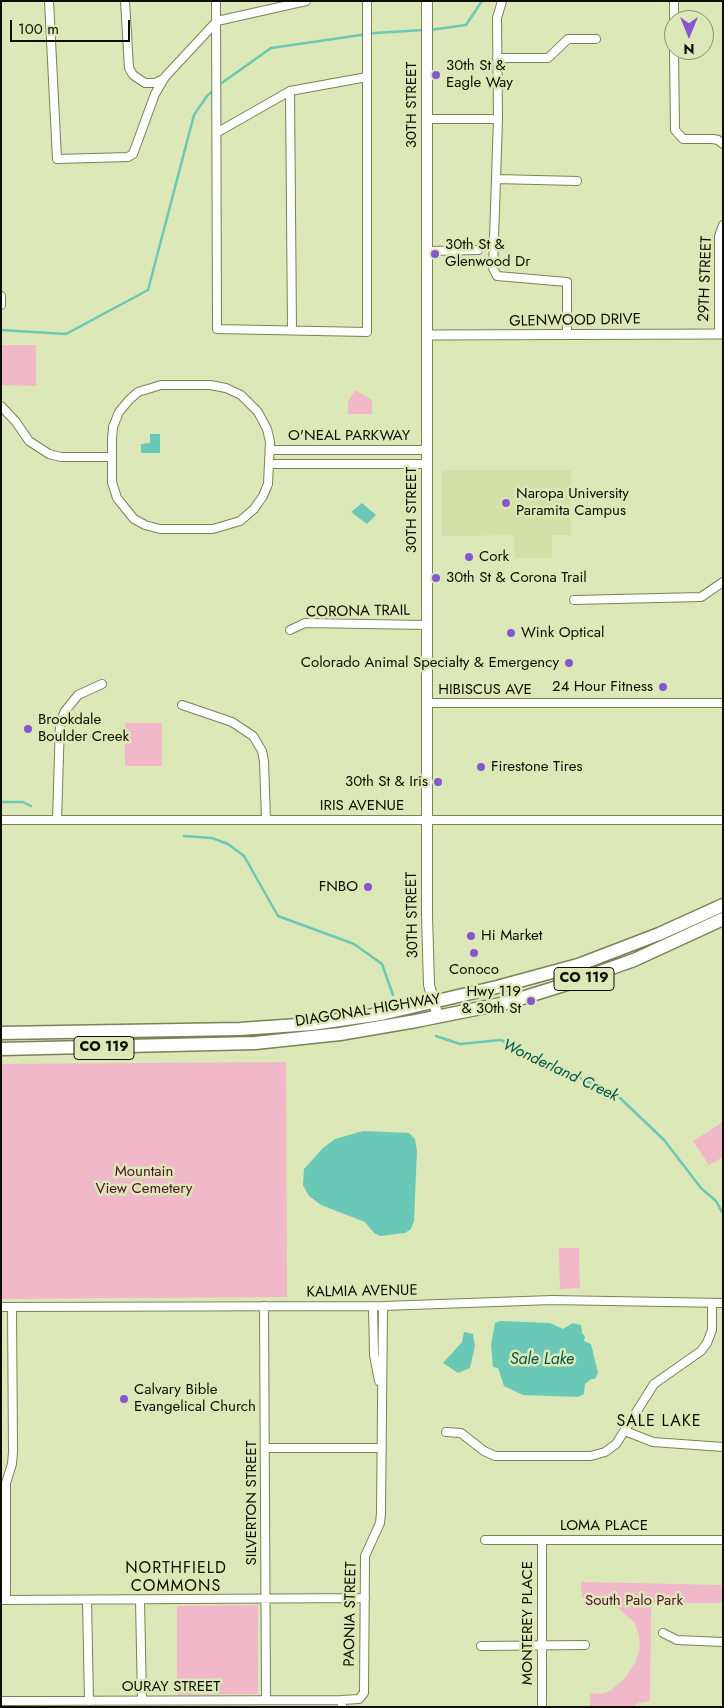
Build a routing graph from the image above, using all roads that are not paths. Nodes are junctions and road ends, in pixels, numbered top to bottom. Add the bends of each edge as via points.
1 (49, 1) edge
2 (125, 1) edge
3 (216, 1) edge
4 (306, 1) edge
5 (367, 1) edge
6 (427, 1) edge
7 (502, 1) edge
8 (290, 3) edge
9 (217, 21) junction
10 (596, 39) dead end
11 (497, 58) junction
12 (674, 60) edge
13 (165, 77) junction
14 (367, 77) junction
15 (290, 91) junction
16 (427, 118) junction
17 (498, 119) junction
18 (218, 132) junction
19 (723, 144) edge
20 (496, 179) junction
21 (577, 180) dead end
22 (723, 225) edge
23 (478, 250) dead end
24 (427, 251) junction
25 (1, 296) edge
26 (1, 305) edge
27 (292, 330) junction
28 (721, 334) edge
29 (428, 335) junction
30 (567, 335) junction
31 (4, 408) edge
32 (270, 450) junction
33 (428, 450) junction
34 (112, 457) junction
35 (270, 464) junction
36 (428, 464) junction
37 (723, 582) edge
38 (574, 600) dead end
39 (427, 625) junction
40 (290, 630) dead end
41 (102, 684) dead end
42 (723, 703) edge
43 (427, 704) junction
44 (182, 705) dead end
45 (426, 819) junction
46 (1, 820) edge
47 (57, 820) junction
48 (266, 820) junction
49 (723, 820) edge
50 (723, 905) edge
51 (723, 919) edge
52 (434, 1003) junction
53 (438, 1017) junction
54 (207, 1031) junction
55 (1, 1034) edge
56 (208, 1046) junction
57 (1, 1049) edge
58 (712, 1303) junction
59 (723, 1303) edge
60 (264, 1306) junction
61 (373, 1306) junction
62 (383, 1306) junction
63 (1, 1307) edge
64 (12, 1307) junction
65 (382, 1387) junction
66 (625, 1431) junction
67 (446, 1432) dead end
68 (723, 1447) edge
69 (265, 1448) junction
70 (382, 1448) junction
71 (485, 1540) dead end
72 (542, 1540) junction
73 (723, 1540) edge
74 (266, 1598) junction
75 (364, 1598) junction
76 (4, 1600) edge
77 (87, 1600) junction
78 (140, 1600) junction
79 (663, 1633) dead end
80 (723, 1642) edge
81 (541, 1645) junction
82 (585, 1645) dead end
83 (481, 1646) dead end
84 (142, 1700) junction
85 (266, 1700) junction
86 (1, 1701) edge
87 (89, 1701) junction
88 (183, 1703) edge
89 (342, 1703) edge
90 (542, 1707) edge

1 - 13 street via 57,159 128,157 133,154 155,94
2 - 13 street via 129,68 145,83 155,83
3 - 9 street
4 - 8 street
5 - 14 street
6 - 16 main road, 30TH STREET
7 - 11 street via 496,18
8 - 9 street
9 - 13 street
9 - 18 street
10 - 11 street via 568,39 548,58
11 - 17 street
12 - 19 street via 675,130 678,136 683,139 713,139
14 - 15 street
14 - 27 street via 367,332
15 - 18 street
15 - 27 street
16 - 17 street
16 - 24 main road, 30TH STREET
17 - 20 street
18 - 27 street via 217,329
20 - 21 street
20 - 30 street via 493,268 497,276 566,282
22 - 28 street, 29TH STREET via 719,236
23 - 24 street
24 - 29 main road, 30TH STREET
25 - 26 street
28 - 30 street, GLENWOOD DRIVE
29 - 30 street, GLENWOOD DRIVE
29 - 33 main road, 30TH STREET
31 - 34 street via 29,441 49,454
32 - 33 street, O'NEAL PARKWAY
32 - 34 street via 267,429 258,412 241,395 210,385 161,385 138,392 119,412 113,427
32 - 35 street
33 - 36 main road, 30TH STREET
34 - 35 street via 112,482 125,511 145,525 160,529 213,529 240,521 263,496
35 - 36 street, O'NEAL PARKWAY
36 - 39 main road, 30TH STREET
37 - 38 street via 701,597
39 - 40 street, CORONA TRAIL via 305,624
39 - 43 main road, 30TH STREET
41 - 47 street via 78,695 60,723
42 - 43 street, HIBISCUS AVE
43 - 45 main road, 30TH STREET
44 - 48 street via 235,723 253,736 264,761
45 - 48 street, IRIS AVENUE
45 - 49 street, IRIS AVENUE
45 - 52 main road, 30TH STREET via 429,980
46 - 47 street, IRIS AVENUE
47 - 48 street, IRIS AVENUE
50 - 52 highway, DIAGONAL HIGHWAY / CO 119 via 578,965
51 - 53 highway, DIAGONAL HIGHWAY / CO 119 via 599,974 506,1003
52 - 53 main road, 30TH STREET
52 - 54 highway, DIAGONAL HIGHWAY / CO 119 via 312,1024
53 - 56 highway, DIAGONAL HIGHWAY / CO 119 via 332,1035
54 - 55 highway, DIAGONAL HIGHWAY / CO 119
54 - 56 highway
56 - 57 highway, DIAGONAL HIGHWAY / CO 119
58 - 59 street, KALMIA AVENUE
58 - 62 street, KALMIA AVENUE via 552,1300
58 - 66 street via 712,1330 707,1343 701,1351 654,1384
60 - 61 street, KALMIA AVENUE
60 - 64 street, KALMIA AVENUE
60 - 69 street, SILVERTON STREET
61 - 62 street, KALMIA AVENUE
61 - 65 street, PAONIA STREET via 374,1361
62 - 65 street, PAONIA STREET
63 - 64 street, KALMIA AVENUE
64 - 76 street via 13,1456 6,1482
65 - 70 street, PAONIA STREET
66 - 67 street via 614,1446 591,1456 518,1457 495,1456 462,1433
66 - 68 street via 653,1442
69 - 70 street
69 - 74 street, SILVERTON STREET
70 - 75 street, PAONIA STREET via 380,1523 365,1556
71 - 72 street, LOMA PLACE
72 - 73 street, LOMA PLACE
72 - 81 street, MONTEREY PLACE
74 - 75 street
74 - 78 street
74 - 85 street, SILVERTON STREET
75 - 89 street, PAONIA STREET via 364,1693 359,1699
76 - 77 street
77 - 78 street
77 - 87 street
78 - 84 street
79 - 80 street via 678,1640
81 - 82 street
81 - 83 street
81 - 90 street, MONTEREY PLACE
84 - 87 street, OURAY STREET
84 - 88 street, OURAY STREET
85 - 88 street, OURAY STREET
85 - 89 street, OURAY STREET
86 - 87 street, OURAY STREET

